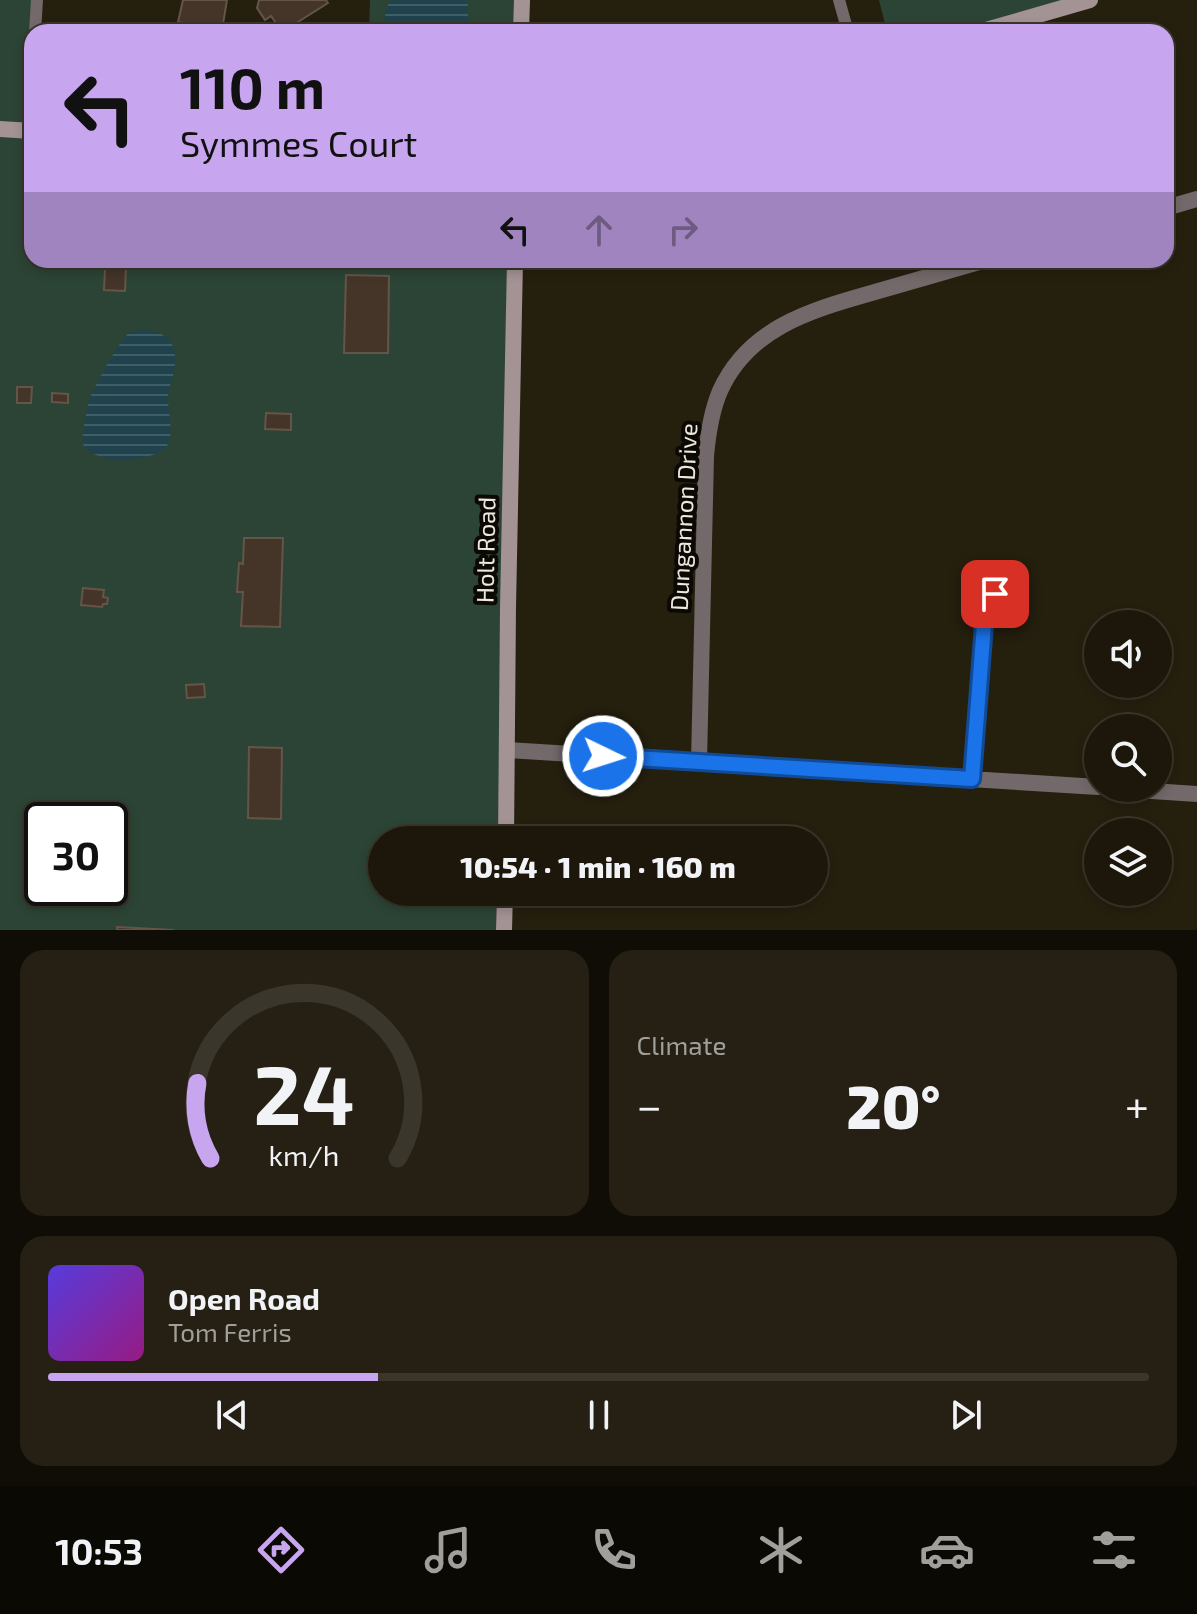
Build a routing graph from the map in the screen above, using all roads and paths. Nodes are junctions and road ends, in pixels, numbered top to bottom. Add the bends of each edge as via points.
1 (37, 0) edge
2 (522, 0) edge
3 (839, 0) edge
4 (1090, 0) edge
5 (36, 24) edge
6 (521, 24) edge
7 (846, 24) edge
8 (1007, 24) edge
9 (0, 129) edge
10 (24, 130) edge
11 (1197, 199) edge
12 (1174, 206) edge
13 (515, 268) edge
14 (958, 268) edge
15 (1006, 576) dead end
16 (507, 750) junction
17 (699, 762) junction
18 (972, 779) junction
19 (1084, 786) edge
20 (1172, 792) edge
21 (1197, 794) edge
22 (506, 826) edge
23 (505, 906) edge
24 (504, 930) edge

1 - 5 lane
2 - 6 main road
3 - 7 lane
4 - 8 main road
9 - 10 main road
11 - 12 street
13 - 16 main road, Holt Road
14 - 17 street, Dungannon Drive via 789,321 761,338 735,365 720,391 709,423 706,456
15 - 18 street via 985,612
16 - 17 street
16 - 22 main road, Holt Road
17 - 18 street
18 - 19 street
20 - 21 street
23 - 24 main road

